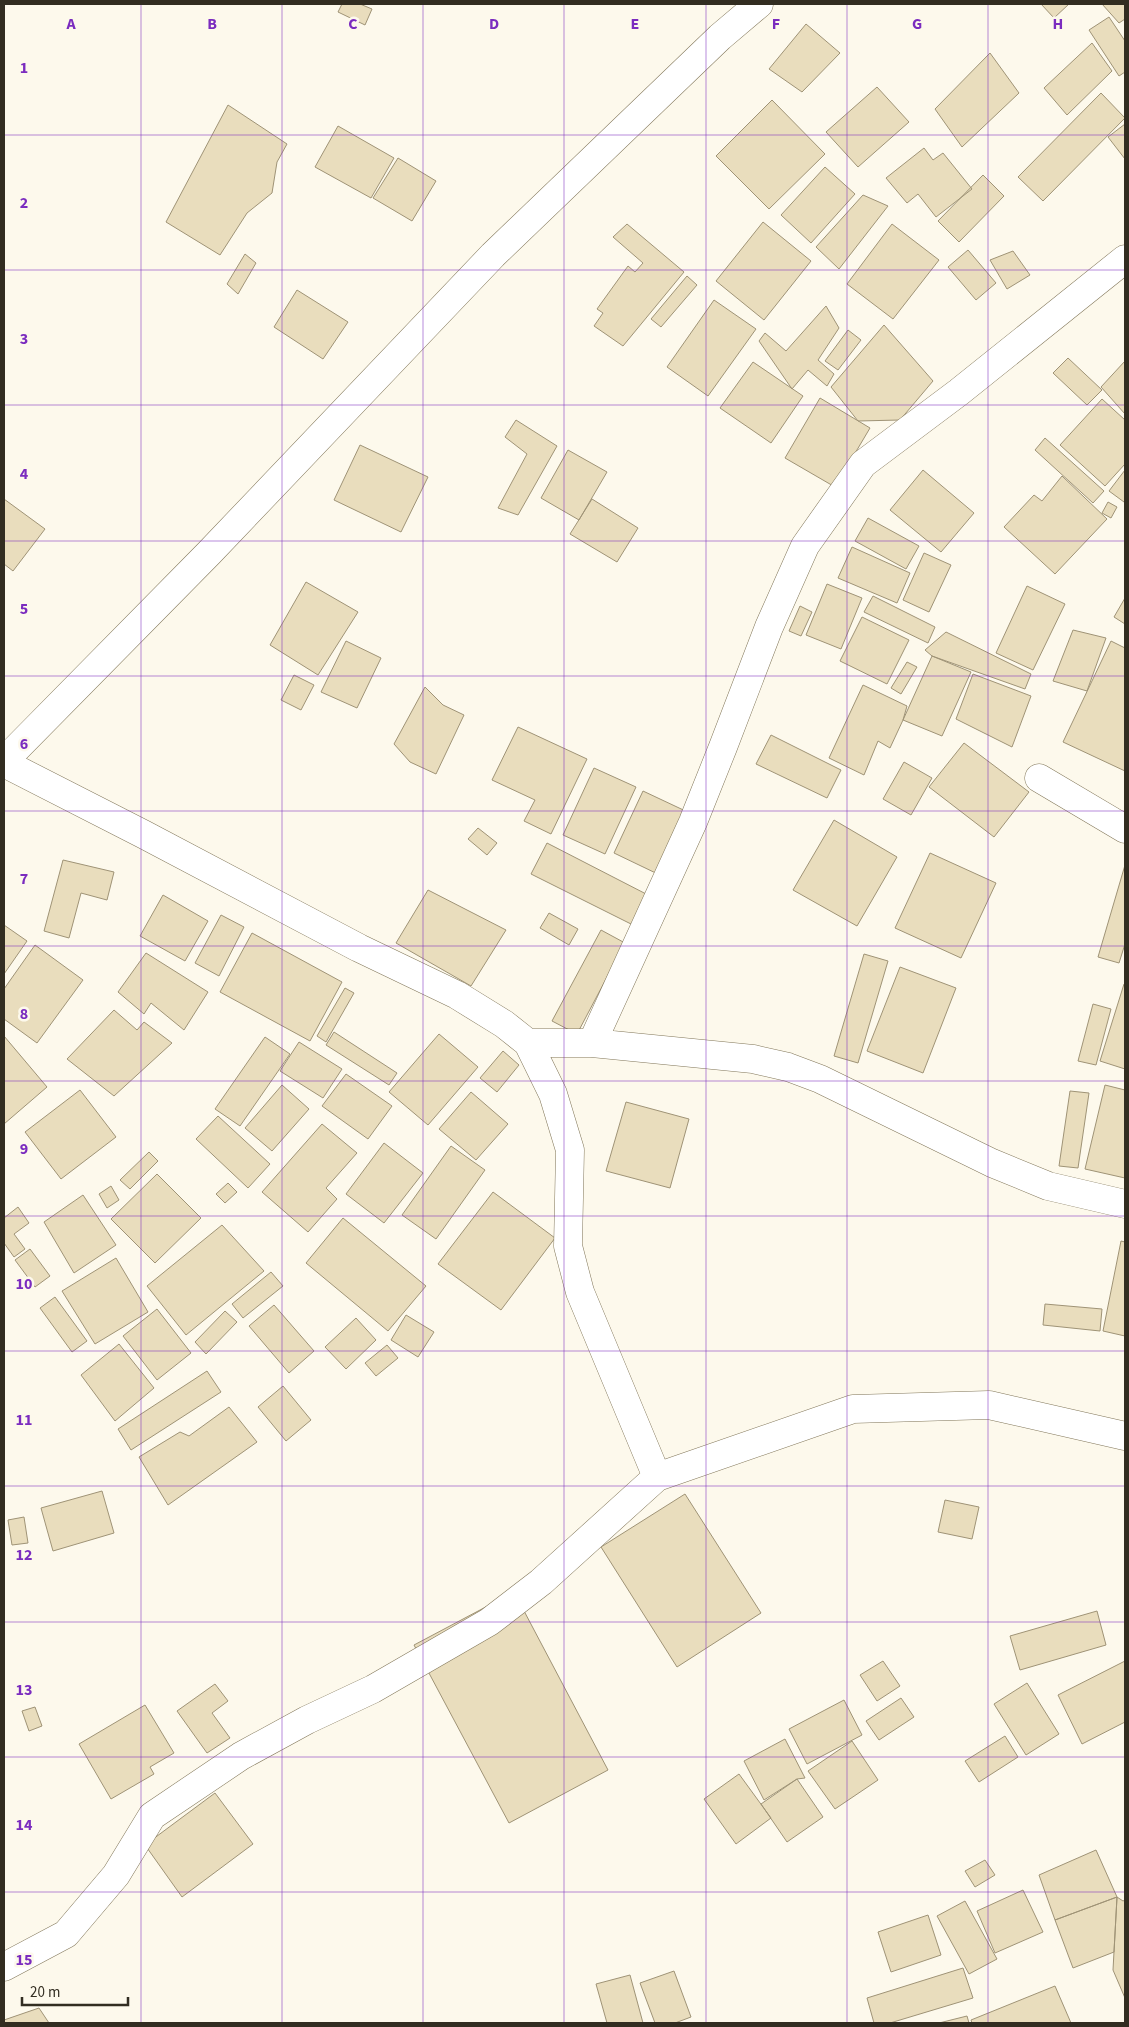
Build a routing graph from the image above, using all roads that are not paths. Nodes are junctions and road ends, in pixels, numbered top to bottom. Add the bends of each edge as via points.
1 (759, 4) edge
2 (1125, 259) edge
3 (4, 762) edge
4 (1039, 778) dead end
5 (1125, 829) edge
6 (528, 1043) junction
7 (592, 1043) junction
8 (1125, 1204) edge
9 (1125, 1436) edge
10 (657, 1477) junction
11 (4, 1967) edge

1 - 3 street via 720,37 493,255 210,553
2 - 7 street via 863,464 805,546 768,627 693,822
3 - 6 street via 359,948 457,995
4 - 5 street
6 - 7 street
6 - 10 street via 552,1094 570,1150 568,1246 580,1292
7 - 8 street via 753,1059 788,1067 1048,1186
9 - 10 street via 989,1405 853,1409
10 - 11 street via 541,1582 489,1622 373,1689 242,1756 152,1816 116,1875 66,1934

